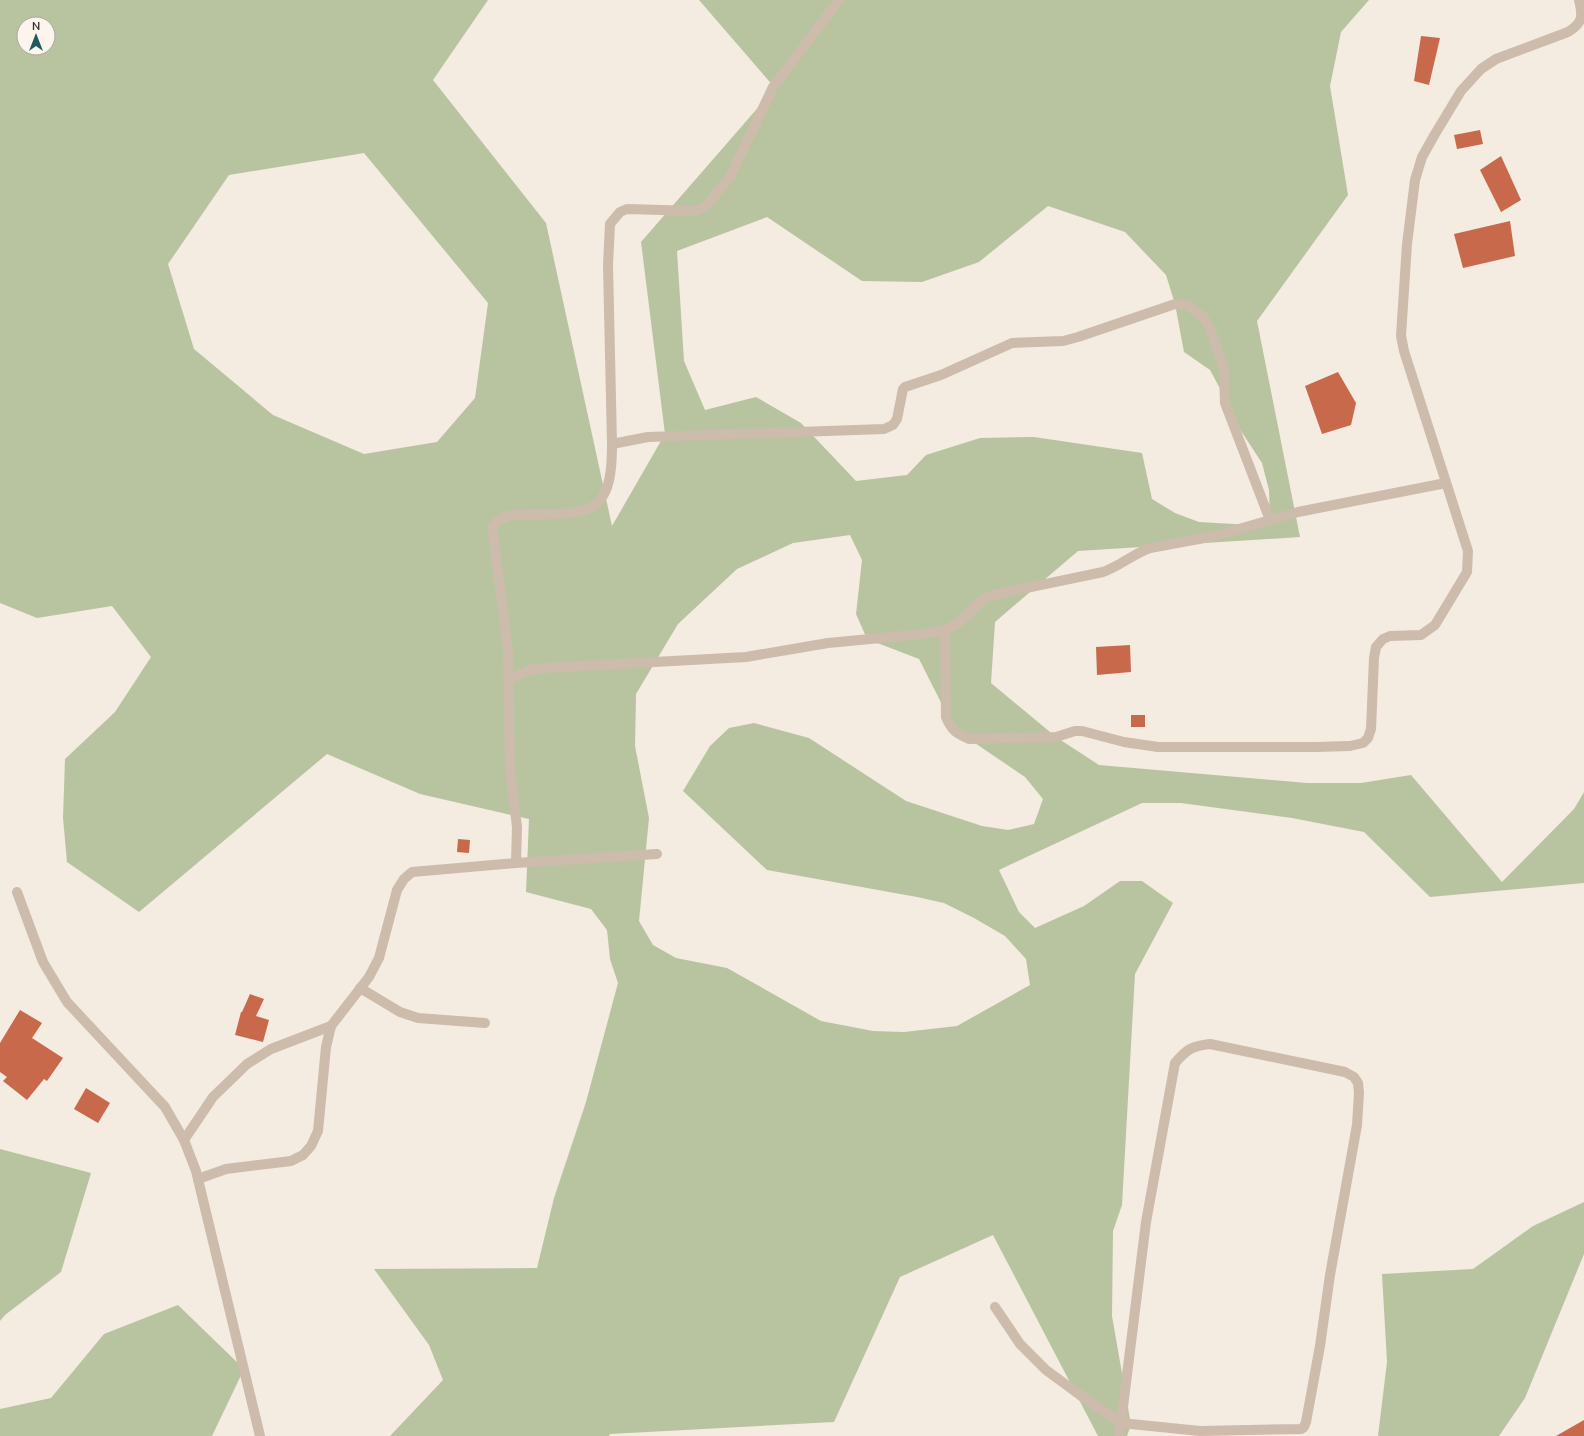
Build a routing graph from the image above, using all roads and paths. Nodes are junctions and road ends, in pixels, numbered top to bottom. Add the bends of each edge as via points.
1 (838, 0) edge
2 (1579, 0) edge
3 (612, 444) junction
4 (1446, 483) junction
5 (1270, 520) junction
6 (945, 630) junction
7 (508, 679) junction
8 (657, 854) dead end
9 (516, 863) junction
10 (17, 892) dead end
11 (360, 988) junction
12 (485, 1022) dead end
13 (331, 1026) junction
14 (184, 1140) junction
15 (198, 1179) junction
16 (995, 1307) dead end
17 (1122, 1423) junction
18 (260, 1436) edge
19 (1119, 1436) edge

1 - 3 street via 773,87 730,177 705,207 696,211 627,209 620,212 610,224 608,266
2 - 4 street via 1582,11 1577,27 1496,59 1481,69 1461,91 1435,134 1422,157 1415,180 1407,244 1401,336
3 - 5 street via 648,438 884,429 893,425 897,419 905,387 942,375 1012,343 1063,341 1175,304 1187,305 1204,318 1210,328 1224,370 1225,403
3 - 7 street via 608,485 602,498 592,508 580,512 511,515 495,522 492,528 508,650
4 - 5 street via 1298,512
4 - 6 street via 1468,551 1467,572 1435,625 1421,635 1390,636 1376,647 1371,729 1363,743 1350,746 1158,747 1124,742 1082,731 1056,737 969,739 950,728 946,717
5 - 6 street via 1215,536 1150,548 1103,572 992,595 985,598 956,625
6 - 7 street via 820,644 746,657 534,669
7 - 9 street via 510,769 517,827
8 - 9 street
9 - 11 street via 412,872 404,879 398,890 379,958
10 - 14 street via 43,962 67,1002 165,1107
11 - 12 street via 400,1012 418,1018
11 - 13 street
13 - 14 street via 271,1049 247,1064 213,1097
13 - 15 street via 326,1047 318,1131 311,1146 303,1155 291,1161 226,1169
14 - 15 street
15 - 18 street
16 - 17 street via 1020,1344 1046,1370
17 - 17 street via 1146,1222 1175,1063 1185,1051 1197,1045 1210,1044 1345,1072 1354,1077 1358,1083 1359,1093 1357,1125 1304,1427 1295,1430 1200,1431
17 - 19 street

